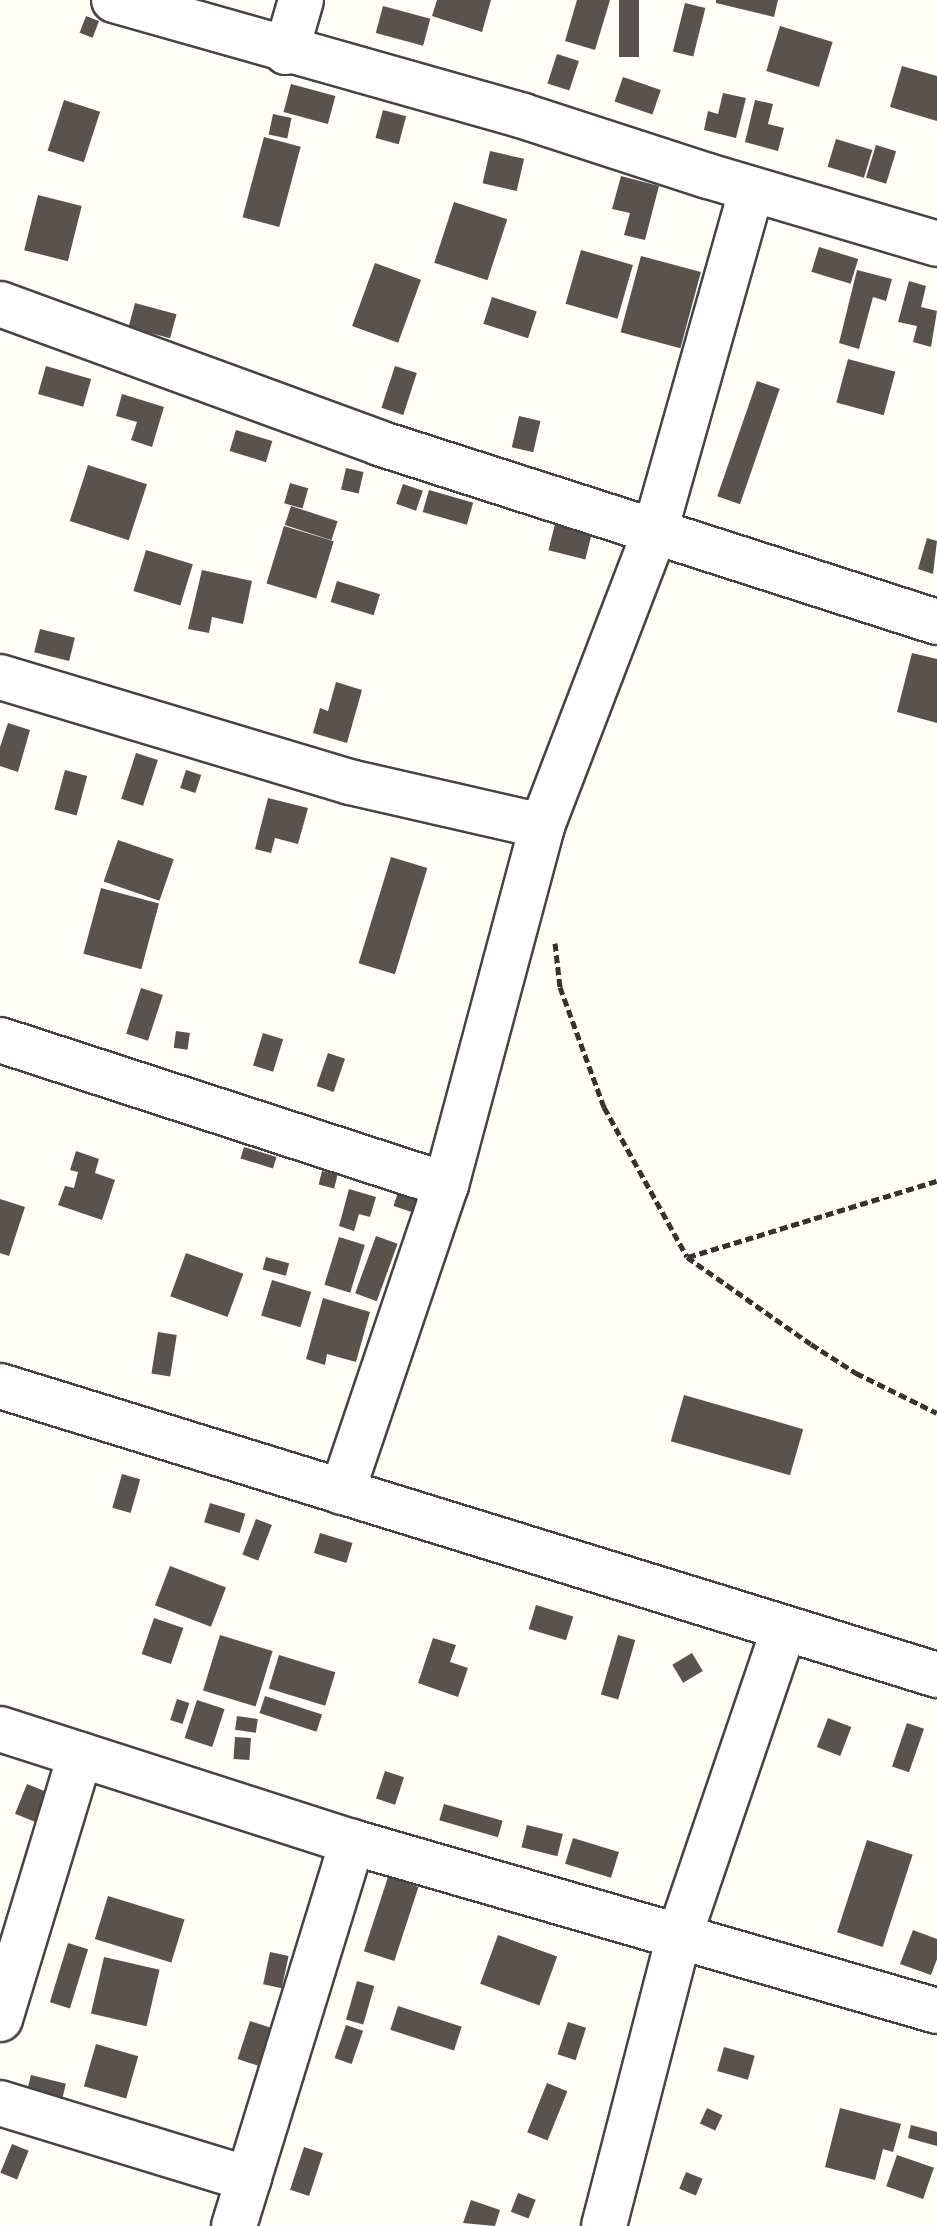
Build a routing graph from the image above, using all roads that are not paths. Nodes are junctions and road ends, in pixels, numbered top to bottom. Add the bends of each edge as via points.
1 (114, 0) edge
2 (301, 0) edge
3 (286, 52) junction
4 (752, 189) junction
5 (937, 244) edge
6 (0, 304) edge
7 (655, 531) junction
8 (937, 622) edge
9 (0, 677) edge
10 (542, 826) junction
11 (0, 1040) edge
12 (446, 1185) junction
13 (0, 1386) edge
14 (342, 1492) junction
15 (784, 1628) junction
16 (937, 1675) edge
17 (0, 1729) edge
18 (80, 1755) junction
19 (352, 1842) junction
20 (679, 1937) junction
21 (937, 2011) edge
22 (0, 2019) edge
23 (0, 2103) edge
24 (249, 2179) junction
25 (234, 2226) edge
26 (604, 2226) edge

1 - 3 street
2 - 3 street
3 - 4 street via 523,116
4 - 5 street
4 - 7 street
6 - 7 street via 300,416
7 - 8 street
7 - 10 street
9 - 10 street via 350,782
10 - 12 street
11 - 12 street
12 - 14 street
13 - 14 street
14 - 15 street
15 - 16 street
15 - 20 street
17 - 18 street
18 - 19 street
18 - 22 street
19 - 20 street
19 - 24 street
20 - 21 street
20 - 26 street
23 - 24 street
24 - 25 street

